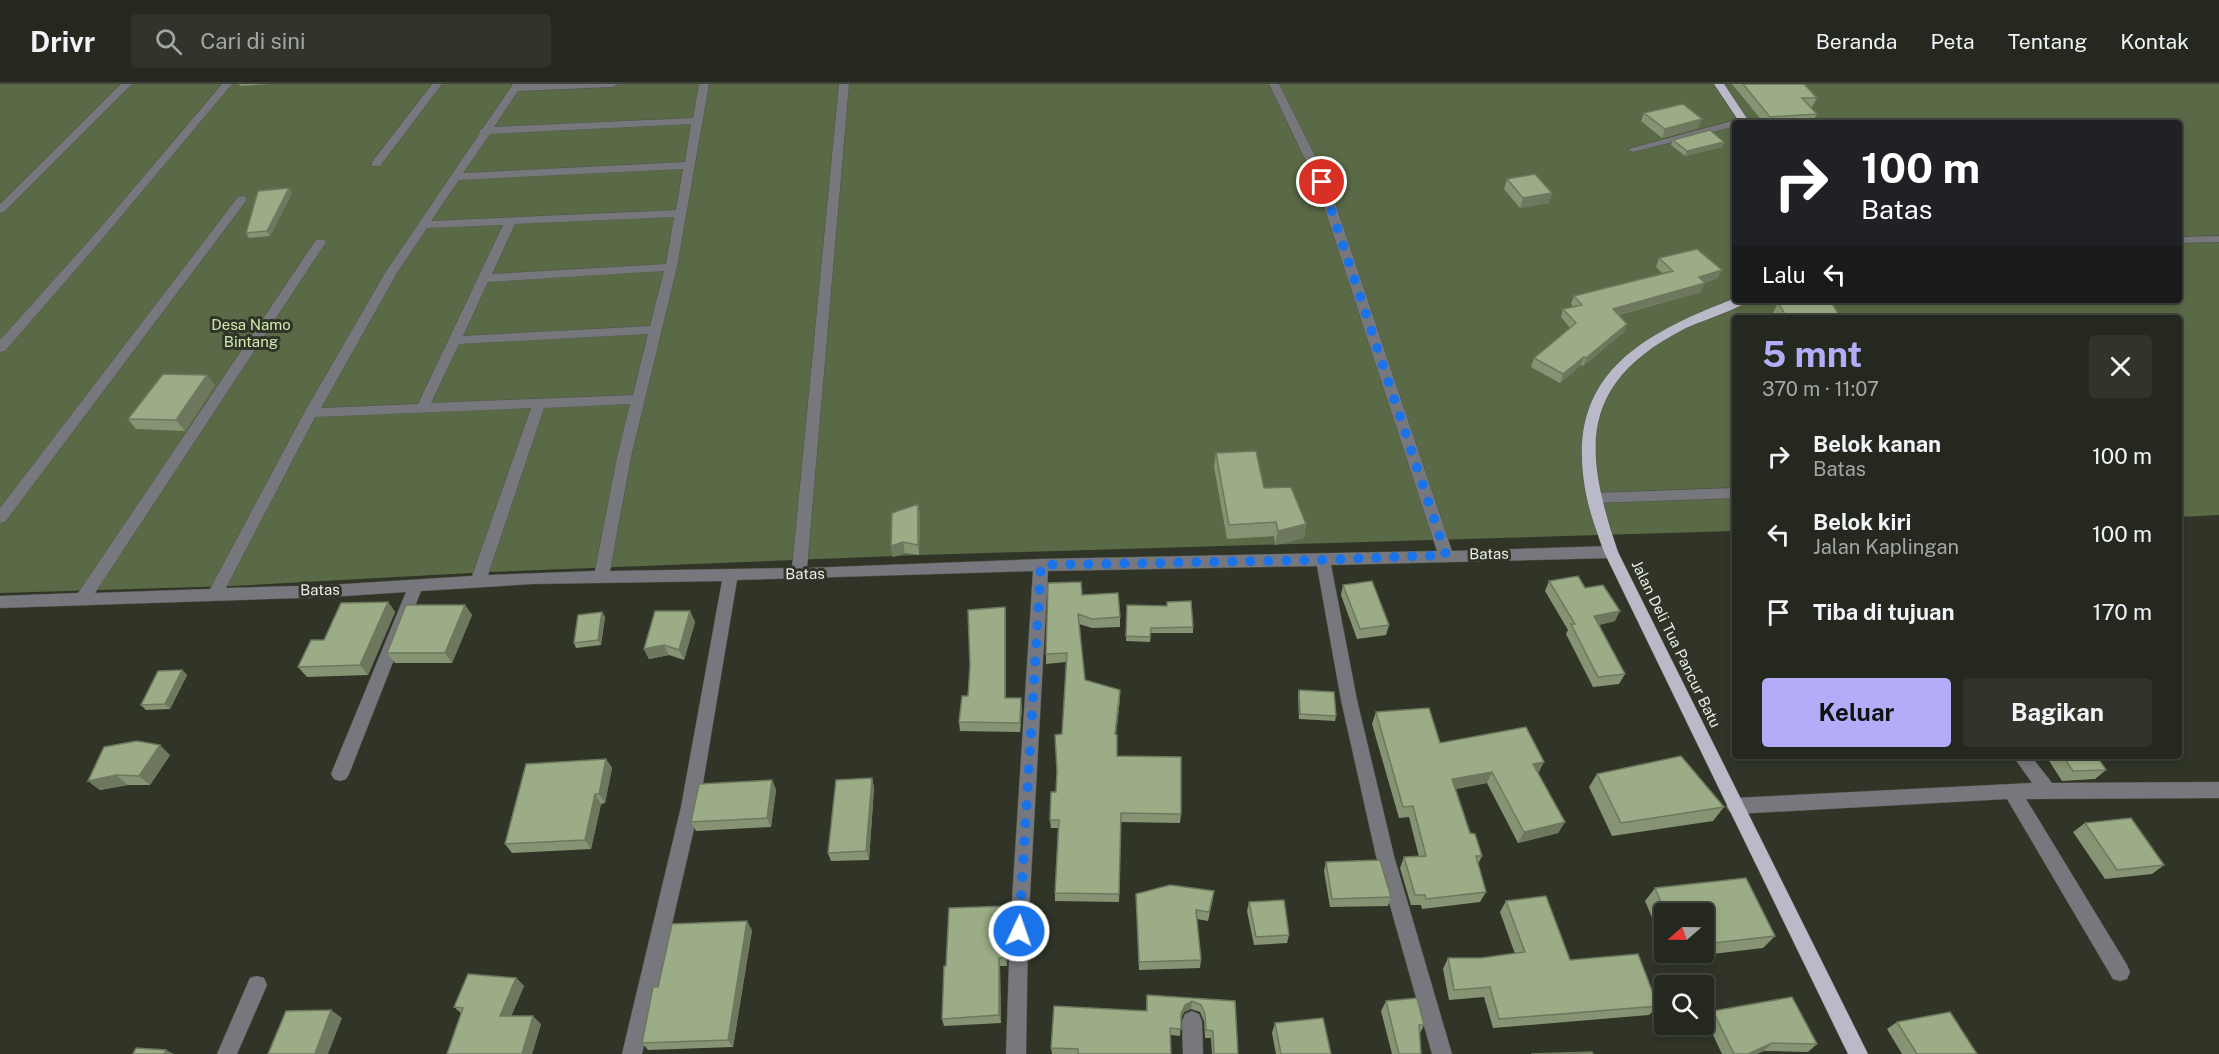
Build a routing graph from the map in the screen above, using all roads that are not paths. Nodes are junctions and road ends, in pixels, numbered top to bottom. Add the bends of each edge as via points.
1 (127, 84) edge
2 (227, 84) edge
3 (437, 84) edge
4 (613, 84) edge
5 (704, 84) edge
6 (844, 84) edge
7 (1274, 84) edge
8 (1719, 84) edge
9 (517, 86) edge
10 (1743, 120) edge
11 (697, 121) junction
12 (1732, 125) edge
13 (484, 131) junction
14 (1633, 149) dead end
15 (376, 164) dead end
16 (691, 165) junction
17 (456, 177) junction
18 (242, 200) dead end
19 (0, 210) edge
20 (681, 213) junction
21 (511, 220) junction
22 (424, 225) junction
23 (2219, 238) edge
24 (2182, 240) edge
25 (320, 242) dead end
26 (671, 267) junction
27 (486, 278) junction
28 (1736, 303) edge
29 (656, 330) junction
30 (456, 340) junction
31 (0, 348) edge
32 (639, 399) junction
33 (539, 404) junction
34 (422, 409) junction
35 (311, 413) junction
36 (1732, 493) edge
37 (1594, 498) junction
38 (0, 518) edge
39 (1611, 552) junction
40 (1446, 555) junction
41 (1323, 560) junction
42 (1041, 565) junction
43 (799, 574) junction
44 (730, 576) junction
45 (601, 577) junction
46 (478, 581) junction
47 (416, 585) junction
48 (216, 593) junction
49 (83, 598) junction
50 (0, 602) edge
51 (2022, 759) edge
52 (340, 774) dead end
53 (2047, 790) junction
54 (2219, 790) edge
55 (2012, 791) junction
56 (1735, 806) junction
57 (2120, 972) dead end
58 (258, 985) dead end
59 (1192, 1021) dead end
60 (227, 1054) edge
61 (632, 1054) edge
62 (1016, 1054) edge
63 (1193, 1054) edge
64 (1442, 1054) edge
65 (1858, 1054) edge

1 - 19 street
2 - 31 street
3 - 15 street
4 - 9 street
5 - 11 street
6 - 43 street
7 - 40 street via 1322,182
8 - 10 main road
9 - 13 street
11 - 13 street
11 - 16 street
12 - 14 street
13 - 17 street
16 - 17 street
16 - 20 street
17 - 22 street
18 - 38 street
20 - 21 street
20 - 26 street
21 - 22 street
21 - 27 street
22 - 35 street
23 - 24 street
25 - 49 street
26 - 27 street
26 - 29 street
27 - 30 street
28 - 37 main road, Jalan Deli Tua Pancur Batu via 1652,342 1600,396 1589,435
29 - 30 street
29 - 32 street
30 - 34 street
32 - 33 street
32 - 45 street
33 - 34 street
33 - 46 street
34 - 35 street
35 - 48 street
36 - 37 street
37 - 39 main road, Jalan Deli Tua Pancur Batu
39 - 40 street, Batas
39 - 56 main road, Jalan Deli Tua Pancur Batu
40 - 41 street, Batas
41 - 42 street, Batas
41 - 64 street via 1349,700 1385,856
42 - 43 street, Batas
42 - 62 street via 1019,920
43 - 44 street, Batas
44 - 45 street, Batas
44 - 61 street via 690,807
45 - 46 street, Batas
46 - 47 street, Batas
47 - 48 street, Batas
47 - 52 street
48 - 49 street, Batas
49 - 50 street, Batas
51 - 53 street
53 - 54 street
53 - 55 street
55 - 56 street
55 - 57 street
56 - 65 main road, Jalan Deli Tua Pancur Batu
58 - 60 street
59 - 63 street

